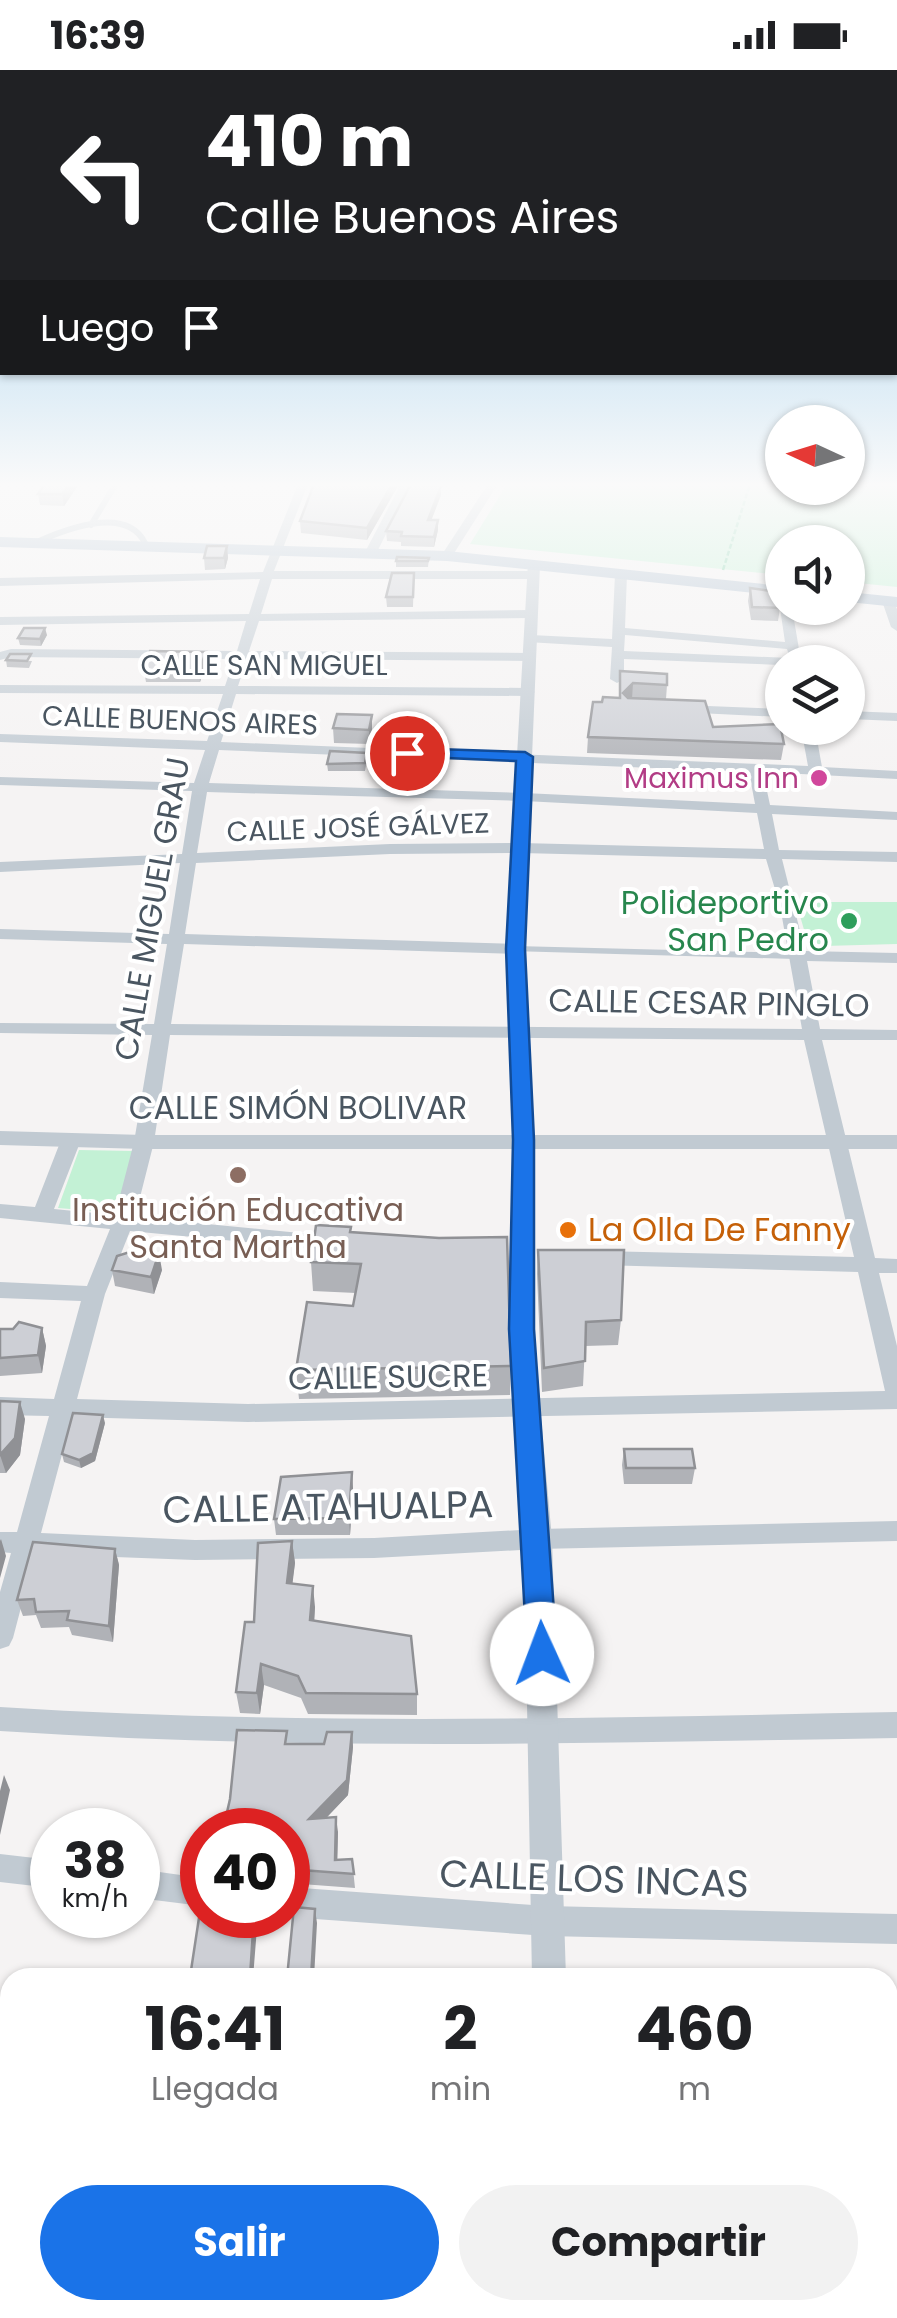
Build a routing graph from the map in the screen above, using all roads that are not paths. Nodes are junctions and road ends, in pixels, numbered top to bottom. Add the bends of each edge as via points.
1 (262, 589) edge
2 (532, 589) edge
3 (620, 589) edge
4 (865, 595) edge
5 (894, 599) edge
6 (254, 615) junction
7 (0, 621) edge
8 (897, 627) edge
9 (530, 637) junction
10 (618, 643) junction
11 (765, 646) edge
12 (0, 656) edge
13 (240, 657) junction
14 (765, 659) edge
15 (617, 678) edge
16 (0, 688) edge
17 (230, 690) junction
18 (528, 692) junction
19 (669, 708) edge
20 (765, 712) edge
21 (865, 715) edge
22 (897, 716) edge
23 (0, 738) edge
24 (811, 745) edge
25 (211, 746) junction
26 (525, 757) junction
27 (116, 762) junction
28 (755, 768) junction
29 (816, 770) junction
30 (897, 775) edge
31 (0, 780) edge
32 (200, 786) junction
33 (524, 797) junction
34 (765, 809) junction
35 (897, 816) edge
36 (520, 848) junction
37 (772, 852) junction
38 (897, 856) edge
39 (187, 858) junction
40 (0, 867) edge
41 (0, 934) edge
42 (176, 936) junction
43 (515, 949) junction
44 (795, 956) junction
45 (897, 958) edge
46 (0, 1028) edge
47 (160, 1029) junction
48 (518, 1032) junction
49 (812, 1034) junction
50 (897, 1035) edge
51 (0, 1138) edge
52 (72, 1140) junction
53 (524, 1140) junction
54 (144, 1142) junction
55 (840, 1142) junction
56 (897, 1142) edge
57 (0, 1212) edge
58 (42, 1215) junction
59 (123, 1222) junction
60 (354, 1245) edge
61 (580, 1258) edge
62 (868, 1266) junction
63 (897, 1266) edge
64 (0, 1290) edge
65 (94, 1294) junction
66 (897, 1397) edge
67 (0, 1406) edge
68 (526, 1406) junction
69 (63, 1411) junction
70 (897, 1531) edge
71 (538, 1539) junction
72 (0, 1542) edge
73 (29, 1544) junction
74 (0, 1638) edge
75 (0, 1719) edge
76 (897, 1724) edge
77 (545, 1731) junction
78 (0, 1868) edge
79 (30, 1871) edge
80 (310, 1904) edge
81 (547, 1921) junction
82 (897, 1929) edge
83 (549, 1968) edge

1 - 6 street, CALLE MIGUEL GRAU
2 - 9 street
3 - 10 street
4 - 5 main road
5 - 8 street
6 - 7 street
6 - 9 street
6 - 13 street, CALLE MIGUEL GRAU
9 - 10 street
9 - 13 street
9 - 18 street
10 - 11 street
10 - 14 street
10 - 15 street
12 - 13 street
13 - 17 street, CALLE MIGUEL GRAU
16 - 17 street, CALLE SAN MIGUEL
17 - 18 street, CALLE SAN MIGUEL
17 - 25 street, CALLE MIGUEL GRAU
18 - 26 street
19 - 20 street
21 - 22 street
23 - 27 street, CALLE BUENOS AIRES
24 - 29 street
25 - 26 street, CALLE BUENOS AIRES
25 - 27 street, CALLE BUENOS AIRES
25 - 32 street, CALLE MIGUEL GRAU
26 - 28 street, CALLE BUENOS AIRES
26 - 33 street
27 - 31 street
27 - 32 street
28 - 29 street, CALLE BUENOS AIRES
28 - 34 street
29 - 30 street, CALLE BUENOS AIRES
32 - 33 street
32 - 39 street, CALLE MIGUEL GRAU
33 - 34 street
33 - 36 street
34 - 35 street
34 - 37 street
36 - 37 street, CALLE JOSÉ GÁLVEZ
36 - 39 street, CALLE JOSÉ GÁLVEZ
36 - 43 street
37 - 38 street, CALLE JOSÉ GÁLVEZ
37 - 44 street
39 - 40 street, CALLE JOSÉ GÁLVEZ
39 - 42 street, CALLE MIGUEL GRAU
41 - 42 street
42 - 43 street
42 - 47 street, CALLE MIGUEL GRAU
43 - 44 street
43 - 48 street
44 - 45 street
44 - 49 street
46 - 47 street, CALLE CESAR PINGLO
47 - 48 street, CALLE CESAR PINGLO
47 - 54 street, CALLE MIGUEL GRAU
48 - 49 street, CALLE CESAR PINGLO
48 - 53 street
49 - 50 street, CALLE CESAR PINGLO
49 - 55 street
51 - 52 street, CALLE SIMÓN BOLIVAR
52 - 54 street, CALLE SIMÓN BOLIVAR
52 - 58 street
53 - 54 street, CALLE SIMÓN BOLIVAR
53 - 55 street, CALLE SIMÓN BOLIVAR
53 - 68 street
54 - 59 street, CALLE MIGUEL GRAU
55 - 56 street, CALLE SIMÓN BOLIVAR
55 - 62 street
57 - 58 street
58 - 59 street
59 - 60 street
59 - 65 street, CALLE MIGUEL GRAU
61 - 62 street
62 - 63 street
62 - 66 street
64 - 65 street
65 - 69 street, CALLE MIGUEL GRAU
66 - 68 street, CALLE SUCRE
67 - 69 street, CALLE SUCRE
68 - 69 street, CALLE SUCRE
68 - 71 street
69 - 73 street, CALLE MIGUEL GRAU
70 - 71 street, CALLE ATAHUALPA
71 - 73 street, CALLE ATAHUALPA via 334,1549
71 - 77 street
72 - 73 street, CALLE ATAHUALPA
73 - 74 street, CALLE MIGUEL GRAU
75 - 77 street via 193,1732
76 - 77 street
77 - 81 street
78 - 79 street
80 - 81 street, CALLE LOS INCAS
81 - 82 street, CALLE LOS INCAS
81 - 83 street

